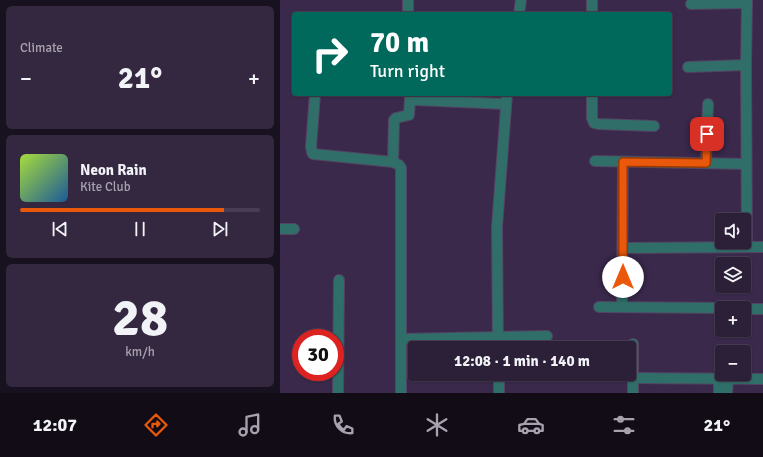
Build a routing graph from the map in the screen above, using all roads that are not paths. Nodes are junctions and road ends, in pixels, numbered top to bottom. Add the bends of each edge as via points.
1 (408, 0) edge
2 (520, 0) edge
3 (592, 0) edge
4 (747, 2) edge
5 (691, 4) dead end
6 (408, 12) edge
7 (519, 12) edge
8 (592, 12) edge
9 (746, 65) junction
10 (688, 67) dead end
11 (315, 96) edge
12 (409, 96) edge
13 (508, 96) edge
14 (592, 96) edge
15 (506, 104) junction
16 (708, 104) dead end
17 (654, 126) dead end
18 (595, 161) dead end
19 (393, 162) junction
20 (623, 162) junction
21 (706, 163) junction
22 (746, 164) junction
23 (747, 213) edge
24 (280, 229) edge
25 (294, 229) dead end
26 (715, 247) edge
27 (751, 247) edge
28 (763, 247) edge
29 (623, 248) junction
30 (339, 280) dead end
31 (599, 307) dead end
32 (622, 307) junction
33 (715, 308) edge
34 (751, 309) edge
35 (763, 309) edge
36 (548, 336) dead end
37 (401, 339) junction
38 (450, 341) edge
39 (498, 341) edge
40 (512, 341) edge
41 (636, 378) edge
42 (715, 379) edge
43 (751, 379) edge
44 (763, 379) edge
45 (499, 381) edge
46 (633, 381) edge
47 (722, 381) edge
48 (724, 381) edge
49 (338, 393) edge
50 (402, 393) edge
51 (499, 393) edge
52 (633, 393) edge
53 (719, 393) edge
54 (727, 393) edge

1 - 6 street
2 - 7 street
3 - 8 street
4 - 5 street
4 - 9 street
9 - 10 street
9 - 22 street
11 - 19 street via 311,147 313,154
12 - 15 street via 415,100
12 - 19 street via 409,115 394,120
13 - 15 street
14 - 17 street via 594,123
15 - 39 street via 497,227
16 - 21 street
18 - 20 street
19 - 37 street via 399,164 402,172
20 - 21 street
20 - 29 street
21 - 22 street
22 - 23 street
24 - 25 street
26 - 29 street
27 - 28 street
29 - 32 street
30 - 49 street
31 - 32 street
32 - 33 street
34 - 35 street
36 - 40 street
37 - 38 street
37 - 50 street
41 - 42 street
43 - 44 street
45 - 51 street
46 - 52 street
47 - 53 street
48 - 54 street

